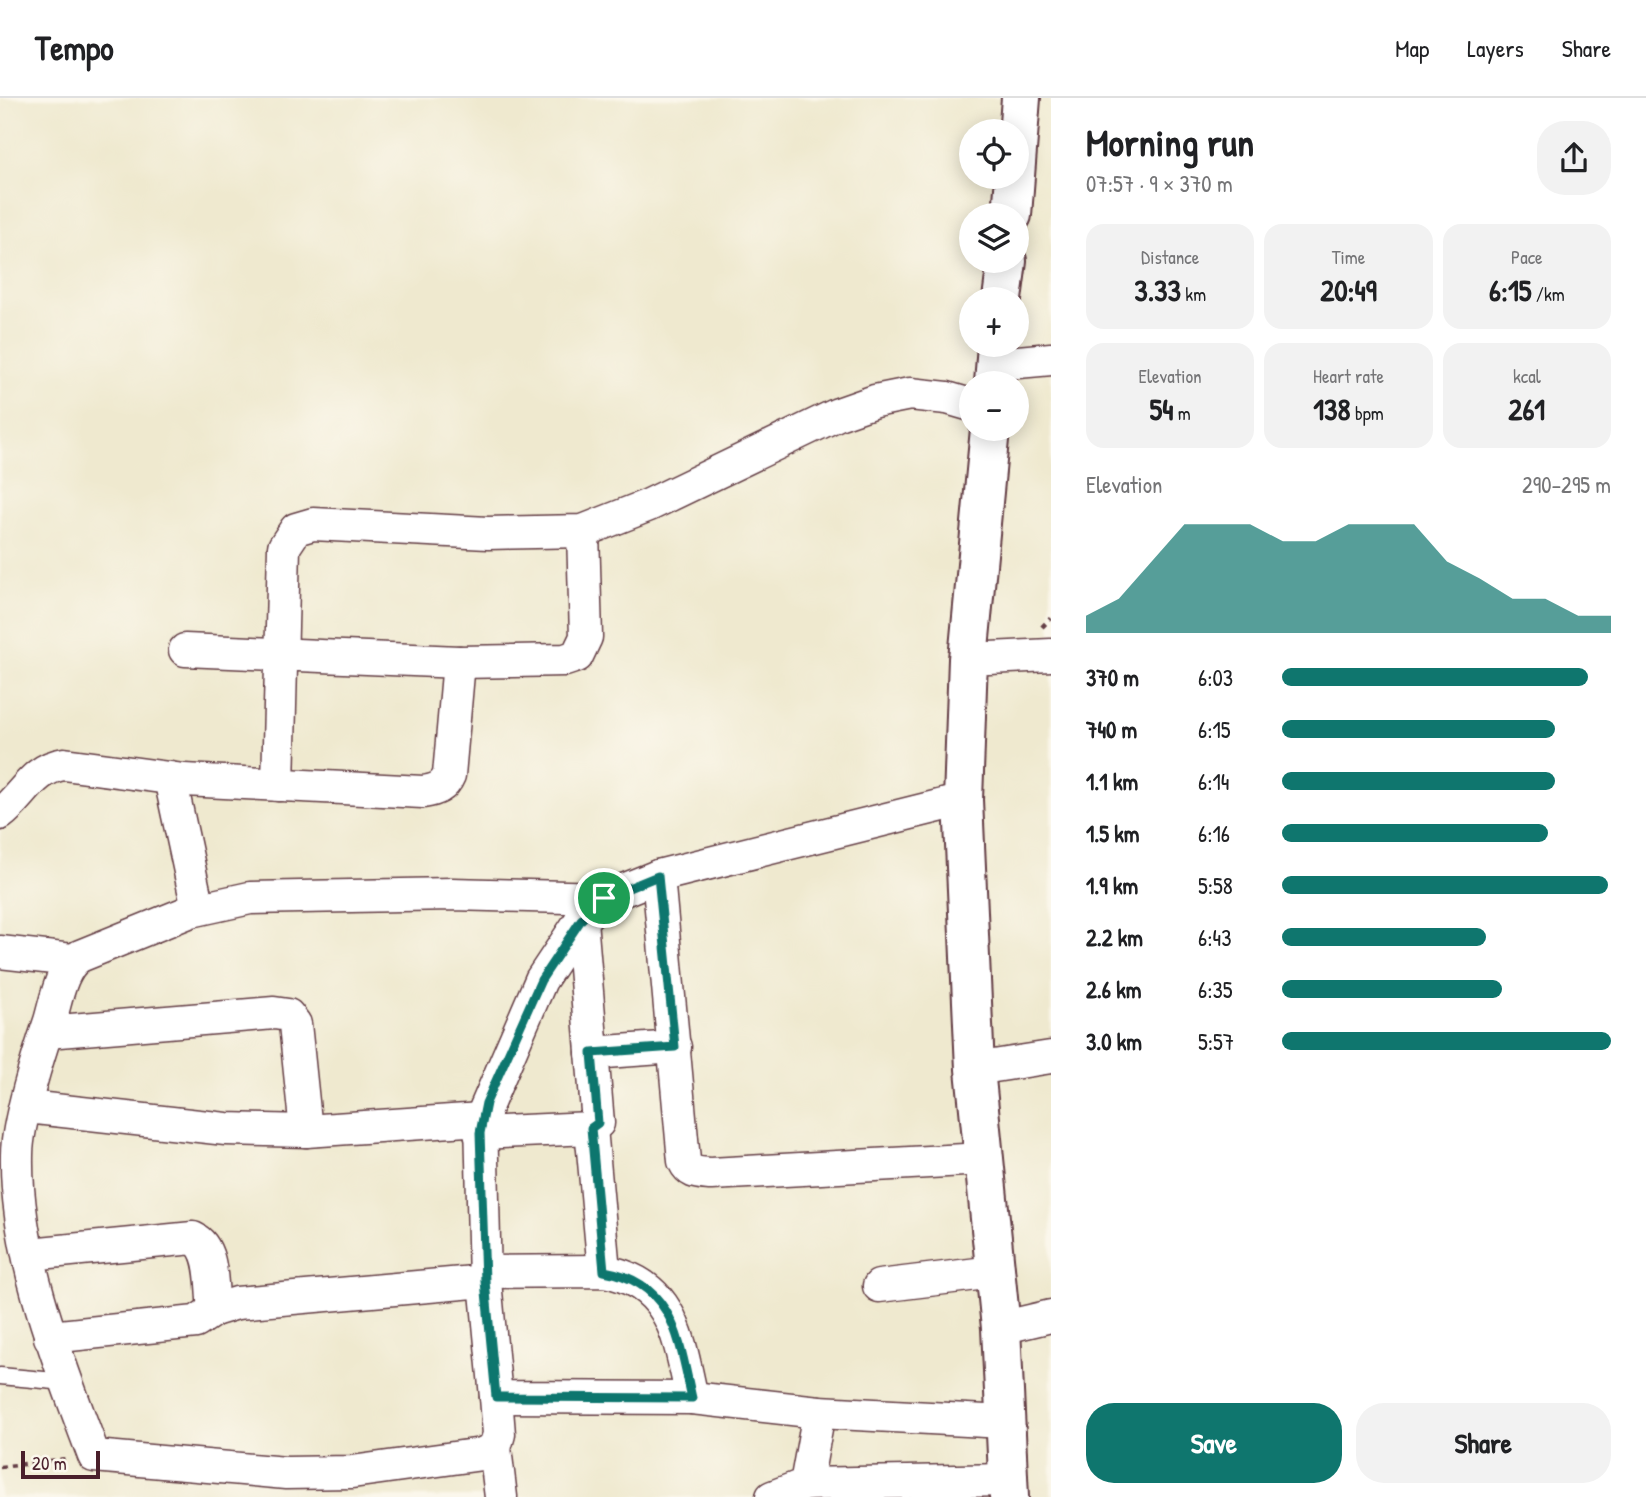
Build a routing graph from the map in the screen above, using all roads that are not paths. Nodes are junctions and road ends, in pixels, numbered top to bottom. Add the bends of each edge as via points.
1 (1021, 98) edge
2 (1013, 203) edge
3 (1051, 359) edge
4 (995, 364) edge
5 (959, 402) edge
6 (989, 441) edge
7 (583, 531) junction
8 (185, 650) dead end
9 (1051, 655) edge
10 (281, 656) junction
11 (968, 659) junction
12 (459, 662) junction
13 (170, 778) junction
14 (278, 785) junction
15 (963, 800) junction
16 (0, 814) edge
17 (658, 876) junction
18 (604, 898) junction
19 (198, 909) junction
20 (581, 920) junction
21 (0, 952) edge
22 (72, 960) junction
23 (47, 1032) junction
24 (675, 1047) junction
25 (592, 1053) junction
26 (1051, 1057) edge
27 (975, 1069) junction
28 (27, 1107) junction
29 (481, 1126) junction
30 (591, 1128) junction
31 (306, 1131) junction
32 (8, 1150) edge
33 (983, 1159) junction
34 (30, 1254) junction
35 (604, 1271) junction
36 (994, 1272) junction
37 (485, 1277) junction
38 (879, 1286) dead end
39 (214, 1310) junction
40 (1051, 1316) edge
41 (1001, 1328) junction
42 (50, 1337) junction
43 (0, 1376) edge
44 (66, 1382) junction
45 (496, 1397) junction
46 (692, 1398) junction
47 (819, 1412) junction
48 (1004, 1422) junction
49 (495, 1448) junction
50 (352, 1485) edge
51 (806, 1485) junction
52 (1008, 1488) edge
53 (501, 1497) edge
54 (772, 1497) edge

1 - 2 main road
3 - 4 street
5 - 7 street via 910,394 875,401
6 - 11 main road
7 - 10 street via 488,533 313,524 296,528 284,547
7 - 12 street via 586,637 577,656
8 - 10 street
9 - 11 street
10 - 12 street
10 - 14 street
11 - 15 main road
12 - 14 street via 446,783 423,792
13 - 14 street
13 - 16 street via 109,768 51,766 38,773
13 - 19 street
15 - 17 street
15 - 27 main road
17 - 18 street
17 - 24 street
18 - 19 street via 452,894 264,897
18 - 20 street
19 - 22 street
20 - 25 street
20 - 29 street via 541,980
21 - 22 street
22 - 23 street
23 - 28 street
23 - 31 street via 288,1015 295,1024
24 - 25 street
24 - 33 street via 684,1161 695,1173
25 - 30 street via 599,1109 598,1123
26 - 27 street
27 - 33 main road
28 - 31 street via 226,1129
28 - 32 street
29 - 30 street
29 - 31 street
29 - 37 street
30 - 35 street
32 - 34 street
33 - 36 main road
34 - 39 street via 193,1238 200,1241 208,1257
34 - 42 street
35 - 37 street
35 - 46 street via 640,1284 664,1304 677,1329
36 - 38 street
36 - 41 main road
37 - 39 street via 237,1303
37 - 45 street
39 - 42 street via 196,1322
40 - 41 street
41 - 48 main road
42 - 44 street
43 - 44 lane
44 - 50 street via 94,1457 286,1473
45 - 46 street
45 - 49 street via 499,1434
46 - 47 street
47 - 48 street
47 - 51 street
48 - 52 main road
49 - 50 street
49 - 53 street
51 - 52 street
51 - 54 street

